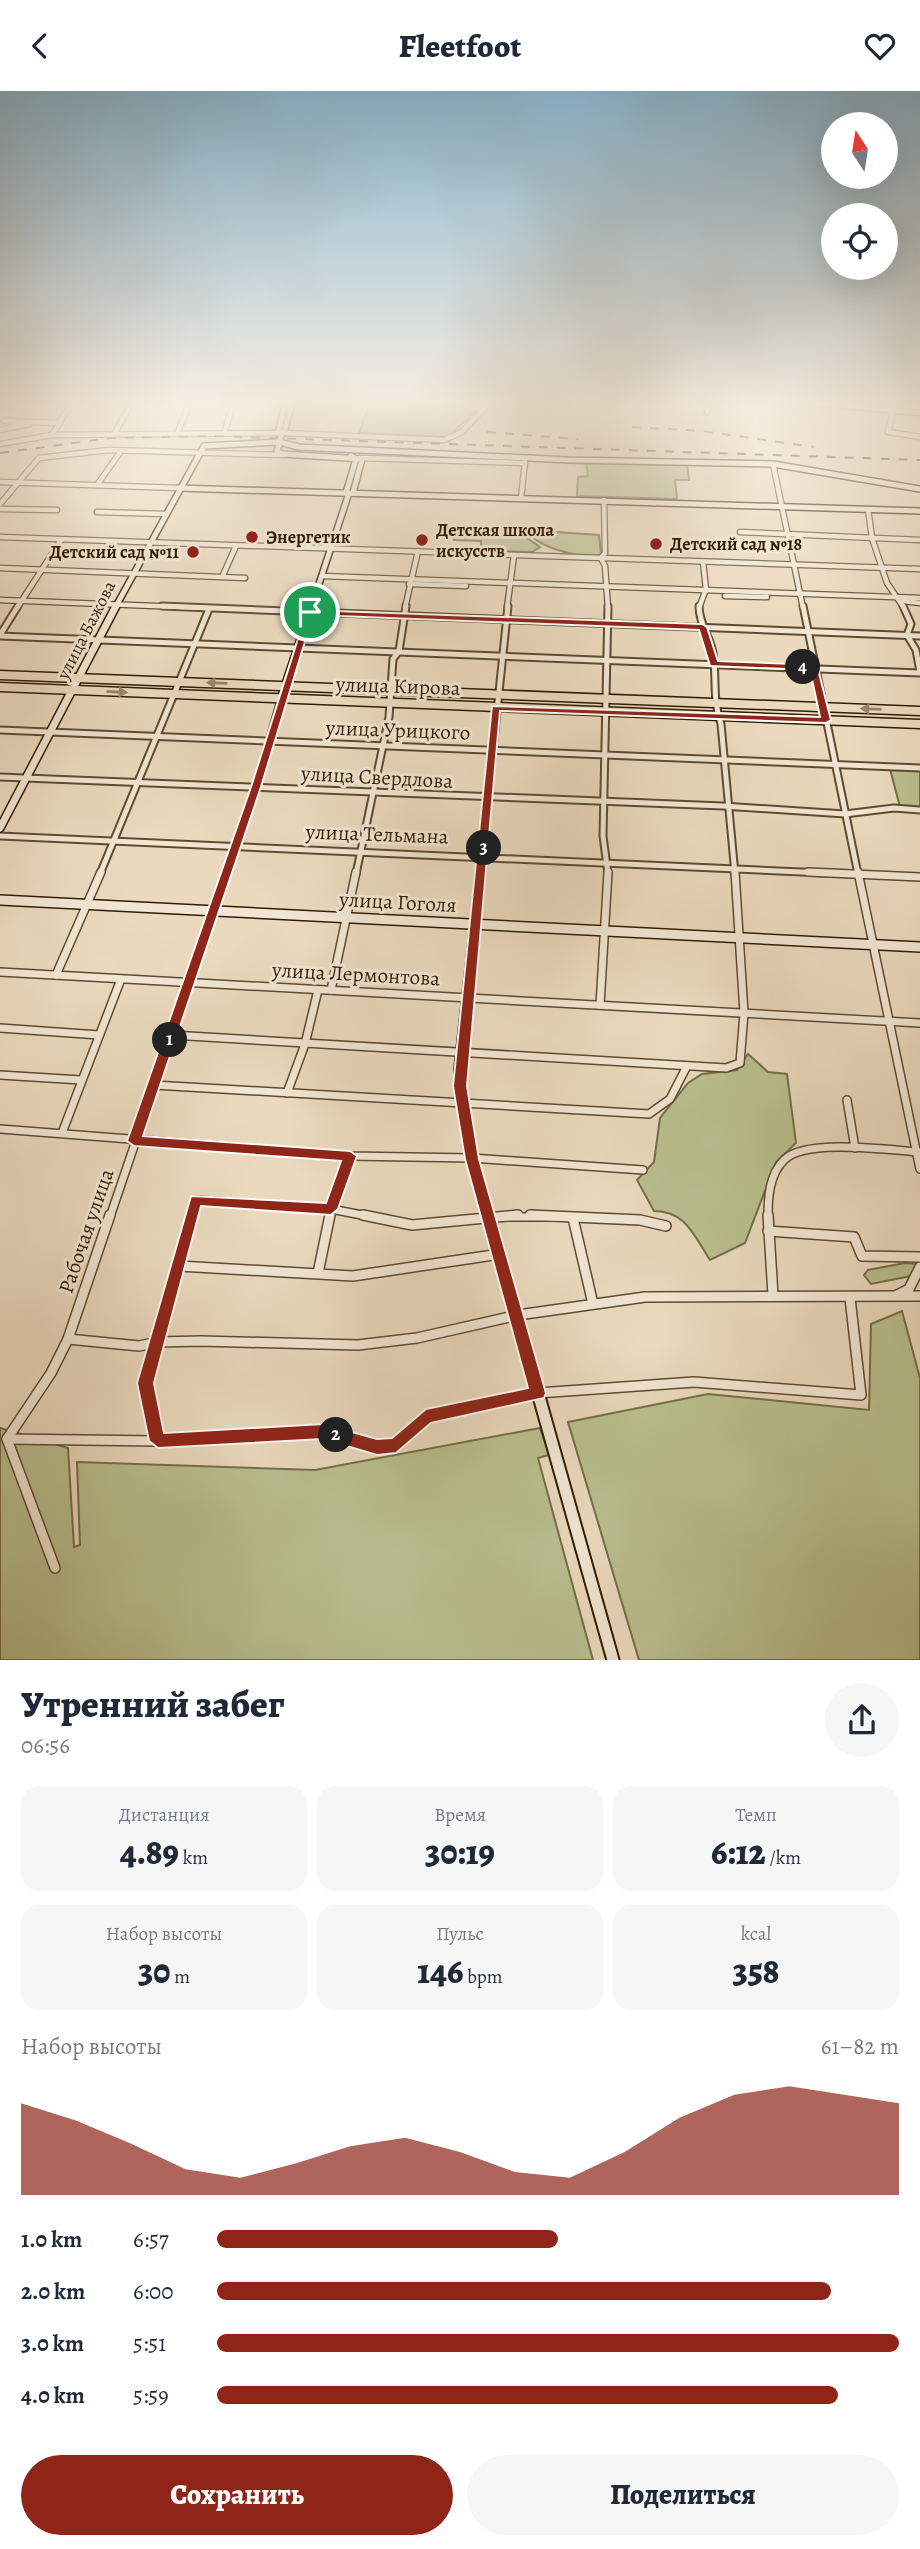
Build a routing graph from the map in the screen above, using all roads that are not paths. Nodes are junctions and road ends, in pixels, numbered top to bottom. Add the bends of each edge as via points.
1 (22, 475) edge
2 (104, 475) edge
3 (187, 475) edge
4 (353, 475) edge
5 (357, 475) edge
6 (523, 475) edge
7 (775, 475) edge
8 (839, 475) edge
9 (0, 482) edge
10 (16, 482) junction
11 (97, 485) junction
12 (180, 488) junction
13 (920, 489) edge
14 (349, 493) junction
15 (521, 498) junction
16 (604, 501) junction
17 (0, 506) edge
18 (779, 507) junction
19 (868, 509) junction
20 (57, 510) dead end
21 (920, 511) edge
22 (97, 512) dead end
23 (165, 514) junction
24 (740, 532) dead end
25 (786, 534) junction
26 (0, 537) edge
27 (872, 538) junction
28 (61, 540) junction
29 (920, 540) edge
30 (149, 543) junction
31 (236, 546) junction
32 (331, 549) junction
33 (418, 551) junction
34 (513, 555) junction
35 (601, 558) junction
36 (703, 562) junction
37 (793, 564) junction
38 (883, 566) junction
39 (0, 568) edge
40 (920, 569) edge
41 (43, 570) junction
42 (134, 572) junction
43 (223, 575) junction
44 (322, 576) junction
45 (246, 578) dead end
46 (409, 582) junction
47 (511, 586) junction
48 (606, 590) junction
49 (704, 594) junction
50 (796, 596) junction
51 (899, 599) junction
52 (0, 600) edge
53 (21, 601) junction
54 (920, 601) edge
55 (118, 605) junction
56 (209, 609) junction
57 (310, 612) junction
58 (406, 616) junction
59 (506, 620) junction
60 (607, 623) junction
61 (702, 627) junction
62 (807, 630) junction
63 (0, 635) edge
64 (907, 635) junction
65 (920, 636) edge
66 (100, 640) junction
67 (197, 643) junction
68 (299, 648) junction
69 (399, 651) junction
70 (501, 655) junction
71 (606, 659) junction
72 (714, 664) junction
73 (814, 667) junction
74 (920, 673) edge
75 (0, 675) edge
76 (79, 678) junction
77 (181, 682) junction
78 (285, 686) junction
79 (0, 687) edge
80 (73, 690) junction
81 (390, 691) junction
82 (176, 694) junction
83 (497, 695) junction
84 (281, 699) junction
85 (604, 700) junction
86 (388, 703) junction
87 (714, 703) junction
88 (822, 707) junction
89 (495, 708) junction
90 (920, 711) edge
91 (604, 712) junction
92 (717, 717) junction
93 (826, 720) junction
94 (920, 724) edge
95 (0, 730) edge
96 (50, 732) junction
97 (157, 737) junction
98 (269, 741) junction
99 (381, 745) junction
100 (491, 750) junction
101 (606, 756) junction
102 (724, 760) junction
103 (835, 766) junction
104 (920, 768) edge
105 (0, 777) edge
106 (26, 778) junction
107 (139, 783) junction
108 (256, 787) junction
109 (371, 792) junction
110 (488, 798) junction
111 (606, 802) junction
112 (729, 807) junction
113 (920, 810) edge
114 (845, 814) junction
115 (0, 828) edge
116 (0, 836) edge
117 (115, 840) junction
118 (236, 846) junction
119 (359, 851) junction
120 (483, 856) junction
121 (608, 862) junction
122 (735, 869) junction
123 (859, 874) junction
124 (920, 877) edge
125 (0, 900) edge
126 (86, 904) junction
127 (213, 910) junction
128 (345, 917) junction
129 (475, 924) junction
130 (606, 931) junction
131 (740, 938) junction
132 (873, 945) junction
133 (920, 947) edge
134 (0, 972) edge
135 (56, 975) junction
136 (121, 979) junction
137 (191, 983) junction
138 (318, 990) junction
139 (331, 991) junction
140 (466, 997) junction
141 (600, 1005) junction
142 (744, 1013) junction
143 (890, 1021) junction
144 (920, 1023) edge
145 (0, 1028) edge
146 (99, 1035) junction
147 (172, 1035) junction
148 (305, 1044) junction
149 (461, 1054) junction
150 (687, 1066) junction
151 (0, 1075) edge
152 (81, 1080) junction
153 (154, 1085) junction
154 (287, 1093) junction
155 (847, 1100) dead end
156 (462, 1105) junction
157 (0, 1129) edge
158 (62, 1133) junction
159 (134, 1141) junction
160 (855, 1147) junction
161 (919, 1152) edge
162 (350, 1156) junction
163 (472, 1159) junction
164 (920, 1169) edge
165 (643, 1170) dead end
166 (331, 1209) junction
167 (490, 1218) junction
168 (573, 1218) junction
169 (666, 1226) dead end
170 (768, 1231) junction
171 (500, 1254) junction
172 (920, 1257) edge
173 (179, 1266) junction
174 (920, 1267) edge
175 (318, 1273) junction
176 (773, 1296) junction
177 (896, 1296) junction
178 (920, 1296) edge
179 (850, 1298) junction
180 (593, 1304) junction
181 (518, 1315) junction
182 (68, 1339) junction
183 (158, 1342) junction
184 (538, 1393) junction
185 (7, 1439) junction
186 (158, 1441) junction
187 (55, 1568) dead end
188 (613, 1660) edge

1 - 10 street
2 - 11 street
3 - 12 street, улица Бажова
4 - 14 street, Рабочая улица
5 - 14 street, Рабочая улица
6 - 15 street
7 - 18 street
8 - 13 street
9 - 10 street
10 - 11 street
10 - 17 street
11 - 12 street
12 - 14 street
12 - 23 street, улица Бажова
14 - 15 street
14 - 32 street, Рабочая улица
15 - 16 street
16 - 18 street
16 - 35 street via 605,554
17 - 20 street
18 - 19 street
18 - 25 street
19 - 21 street
19 - 27 street
22 - 23 street
23 - 30 street, улица Бажова
24 - 25 street
25 - 27 street
25 - 37 street
26 - 28 street
27 - 29 street
27 - 38 street
28 - 30 street
28 - 41 street
30 - 31 street
30 - 42 street, улица Бажова
31 - 32 street
31 - 43 street
32 - 33 street
32 - 44 street, Рабочая улица
33 - 34 street
33 - 46 street
34 - 35 street
34 - 47 street
35 - 36 street
35 - 48 street
36 - 37 street
36 - 49 street
37 - 38 street
37 - 50 street
38 - 40 street
38 - 51 street via 891,593
39 - 41 street
41 - 42 street
41 - 53 street
42 - 43 street
42 - 55 street, улица Бажова
43 - 45 street
44 - 46 street
44 - 57 street, Рабочая улица
46 - 47 street
46 - 58 street
47 - 48 street
47 - 59 street
48 - 49 street
48 - 60 street
49 - 50 street
49 - 61 street via 699,605
50 - 51 street
50 - 62 street
51 - 54 street
51 - 64 street via 911,624
52 - 53 street
53 - 55 street
53 - 63 street
55 - 56 street
55 - 66 street, улица Бажова
56 - 57 street
56 - 67 street
57 - 58 street
57 - 68 street, Рабочая улица
58 - 59 street
58 - 69 street
59 - 60 street
59 - 70 street
60 - 61 street
60 - 71 street
61 - 62 street
61 - 72 street
62 - 64 street
62 - 73 street
63 - 66 street
64 - 65 street
64 - 74 street via 916,650
66 - 67 street
66 - 76 street, улица Бажова
67 - 68 street
67 - 77 street
68 - 69 street
68 - 78 street, Рабочая улица
69 - 70 street
69 - 81 street via 393,659
70 - 71 street
70 - 83 street
71 - 72 street
71 - 85 street
72 - 73 street
72 - 87 street
73 - 74 street
73 - 88 street
75 - 76 main road, улица Кирова
76 - 77 main road, улица Кирова
76 - 80 street, улица Бажова
78 -> 77 main road, улица Кирова
77 - 82 street
78 - 81 main road, улица Кирова
78 - 84 street, Рабочая улица
79 - 80 main road, улица Кирова
80 -> 82 main road, улица Кирова
80 - 96 street, улица Бажова
81 - 83 main road, улица Кирова
81 - 86 street
82 - 84 main road, улица Кирова
82 - 97 street
83 - 85 main road, улица Кирова
83 - 89 street
84 - 86 main road, улица Кирова
84 - 98 street, Рабочая улица
85 - 87 main road, улица Кирова
85 - 91 street
86 - 89 main road, улица Кирова
86 - 99 street
87 - 88 main road, улица Кирова
87 - 92 street
90 -> 88 main road, улица Кирова
88 - 93 street
89 - 91 main road, улица Кирова
89 - 100 street
91 - 92 main road, улица Кирова
91 - 101 street
92 - 93 main road, улица Кирова
92 - 102 street
93 - 94 main road, улица Кирова
93 - 103 street
95 - 96 street, улица Урицкого
96 - 97 street, улица Урицкого
96 - 106 street, улица Бажова
97 - 98 street, улица Урицкого
97 - 107 street
98 - 99 street, улица Урицкого
98 - 108 street, Рабочая улица
99 - 100 street, улица Урицкого
99 - 109 street
100 - 101 street, улица Урицкого
100 - 110 street
101 - 102 street, улица Урицкого
101 - 111 street
102 - 103 street, улица Урицкого
102 - 112 street
103 - 104 street, улица Урицкого
103 - 114 street
105 - 106 street, улица Свердлова
106 - 107 street, улица Свердлова
106 - 115 street, улица Бажова
107 - 108 street, улица Свердлова
107 - 117 street
108 - 109 street, улица Свердлова
108 - 118 street, Рабочая улица
109 - 110 street, улица Свердлова
109 - 119 street
110 - 111 street, улица Свердлова
110 - 120 street
111 - 112 street, улица Свердлова
111 - 121 street via 603,836
112 - 114 street, улица Свердлова
112 - 122 street
113 - 114 street, улица Свердлова
114 - 123 street
116 - 117 street, улица Тельмана
117 - 118 street, улица Тельмана
117 - 126 street
118 - 119 street, улица Тельмана
118 - 127 street, Рабочая улица
119 - 120 street, улица Тельмана
119 - 128 street
120 - 121 street, улица Тельмана
120 - 129 street
121 - 122 street, улица Тельмана
121 - 130 street
122 - 123 street, улица Тельмана
122 - 131 street
123 - 124 street, улица Тельмана
123 - 132 street
125 - 126 street, улица Гоголя
126 - 127 street, улица Гоголя
126 - 135 street
127 - 128 street, улица Гоголя
127 - 137 street, Рабочая улица
128 - 129 street, улица Гоголя
128 - 139 street
129 - 130 street, улица Гоголя
129 - 140 street
130 - 131 street, улица Гоголя
130 - 141 street
131 - 132 street, улица Гоголя
131 - 142 street
132 - 133 street, улица Гоголя
132 - 143 street
134 - 135 street, улица Лермонтова
135 - 136 street, улица Лермонтова
136 - 137 street, улица Лермонтова
136 - 146 street
137 - 138 street, улица Лермонтова
137 - 147 street, Рабочая улица
138 - 139 street, улица Лермонтова
138 - 148 street
139 - 140 street, улица Лермонтова
140 - 141 street, улица Лермонтова
140 - 149 street
141 - 142 street, улица Лермонтова
142 - 143 street, улица Лермонтова
142 - 150 street via 740,1063 726,1068
143 - 144 street, улица Лермонтова
143 - 161 street
145 - 146 street
146 - 152 street
147 - 148 street
147 - 153 street, Рабочая улица
148 - 149 street
148 - 154 street
149 - 150 street
149 - 156 street
150 - 156 street via 670,1099 649,1114
151 - 152 street
152 - 158 street
153 - 154 street
153 - 159 street, Рабочая улица
154 - 156 street
155 - 160 street
156 - 163 street
157 - 158 street
158 - 159 street
159 - 162 street
159 - 182 street, Рабочая улица
160 - 161 street
160 - 170 street via 786,1156 774,1172 767,1199
161 - 164 street
162 - 163 street
162 - 166 street
163 - 165 street
163 - 167 street
166 - 167 street via 412,1224
166 - 173 street via 196,1200
166 - 175 street
167 - 168 street
167 - 171 street
168 - 169 street via 640,1220
168 - 180 street
170 - 172 street via 854,1237 862,1256
170 - 176 street
171 - 175 street via 387,1273
171 - 181 street
173 - 175 street
173 - 183 street
174 - 177 street via 909,1289
176 - 179 street
176 - 180 street via 645,1297
177 - 178 street
177 - 179 street
179 - 184 street via 861,1395 694,1382
180 - 181 street
181 - 183 street via 417,1338 358,1345
181 - 184 street
182 - 183 street via 139,1346
182 - 185 street, Рабочая улица
183 - 186 street via 145,1383
184 - 186 street via 426,1417 396,1445 377,1447 323,1431
184 - 188 street
185 - 186 street
185 - 187 street

